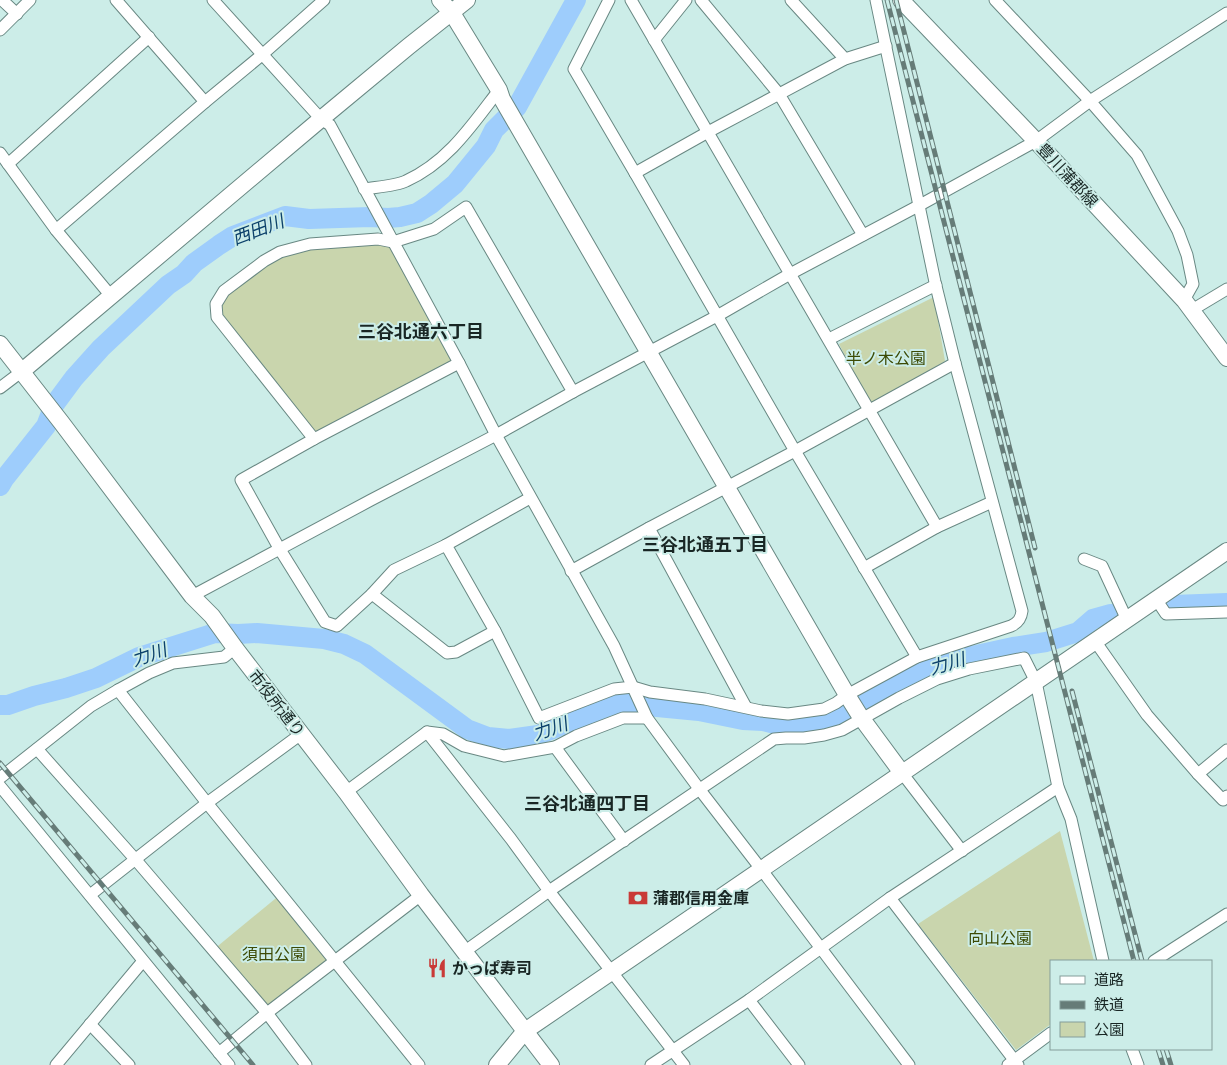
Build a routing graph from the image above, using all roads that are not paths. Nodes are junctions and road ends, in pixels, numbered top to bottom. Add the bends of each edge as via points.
1 (2, 0) edge
2 (30, 0) edge
3 (116, 0) edge
4 (213, 0) edge
5 (323, 0) edge
6 (440, 0) edge
7 (467, 0) edge
8 (609, 0) edge
9 (631, 0) edge
10 (686, 0) edge
11 (701, 0) edge
12 (791, 0) edge
13 (876, 0) edge
14 (901, 0) edge
15 (995, 0) edge
16 (452, 13) junction
17 (1227, 13) edge
18 (17, 14) junction
19 (0, 30) edge
20 (149, 37) junction
21 (654, 40) junction
22 (886, 46) junction
23 (263, 54) junction
24 (845, 59) junction
25 (501, 94) junction
26 (779, 94) junction
27 (1090, 101) junction
28 (205, 102) junction
29 (321, 119) junction
30 (708, 132) junction
31 (1036, 141) junction
32 (0, 153) edge
33 (8, 164) junction
34 (635, 173) junction
35 (363, 187) junction
36 (920, 205) junction
37 (56, 230) junction
38 (863, 235) junction
39 (392, 239) junction
40 (790, 274) junction
41 (936, 285) junction
42 (1227, 289) edge
43 (111, 296) junction
44 (1188, 305) junction
45 (717, 316) junction
46 (829, 340) junction
47 (0, 344) edge
48 (649, 352) junction
49 (1227, 358) edge
50 (459, 363) junction
51 (955, 364) junction
52 (24, 375) junction
53 (0, 388) edge
54 (573, 392) junction
55 (870, 411) junction
56 (496, 436) junction
57 (314, 439) junction
58 (795, 451) junction
59 (727, 487) junction
60 (530, 498) junction
61 (992, 502) junction
62 (937, 527) junction
63 (649, 528) junction
64 (446, 545) junction
65 (279, 548) junction
66 (1227, 551) edge
67 (1084, 559) dead end
68 (864, 568) junction
69 (571, 570) junction
70 (372, 594) junction
71 (192, 596) junction
72 (1156, 599) junction
73 (1227, 612) edge
74 (1127, 620) junction
75 (495, 631) junction
76 (1095, 641) junction
77 (235, 648) junction
78 (917, 657) junction
79 (1036, 682) junction
80 (118, 690) junction
81 (634, 690) junction
82 (847, 695) junction
83 (746, 707) junction
84 (646, 716) junction
85 (862, 717) junction
86 (427, 732) junction
87 (301, 734) junction
88 (555, 747) junction
89 (37, 749) junction
90 (1227, 751) edge
91 (902, 773) junction
92 (1198, 774) junction
93 (0, 778) edge
94 (0, 786) edge
95 (1058, 787) junction
96 (700, 790) junction
97 (346, 792) junction
98 (1227, 796) edge
99 (207, 803) junction
100 (624, 841) junction
101 (962, 851) junction
102 (135, 859) junction
103 (761, 869) junction
104 (549, 891) junction
105 (90, 895) junction
106 (421, 895) junction
107 (890, 898) junction
108 (1227, 914) edge
109 (822, 948) junction
110 (464, 952) junction
111 (1104, 960) edge
112 (1156, 960) edge
113 (143, 961) junction
114 (334, 961) junction
115 (612, 971) junction
116 (749, 1000) junction
117 (267, 1013) junction
118 (90, 1024) junction
119 (525, 1031) junction
120 (1050, 1034) edge
121 (673, 1050) junction
122 (1132, 1050) edge
123 (219, 1053) junction
124 (1013, 1063) edge
125 (56, 1065) edge
126 (129, 1065) edge
127 (229, 1065) edge
128 (306, 1065) edge
129 (419, 1065) edge
130 (497, 1065) edge
131 (551, 1065) edge
132 (651, 1065) edge
133 (684, 1065) edge
134 (799, 1065) edge
135 (909, 1065) edge
136 (1138, 1065) edge

1 - 18 street
2 - 18 street
3 - 20 street
4 - 23 street
5 - 23 street
6 - 16 street
7 - 16 street
8 - 34 street via 574,69
9 - 21 street
10 - 21 street
11 - 26 street
12 - 24 street
13 - 22 street
14 - 31 street, 豊川蒲郡線
15 - 27 street
16 - 25 street
16 - 29 street
17 - 27 street
18 - 19 street
20 - 28 street
20 - 33 street
21 - 30 street
22 - 24 street
22 - 36 street
23 - 28 street
23 - 29 street
24 - 26 street
25 - 35 street via 434,165 404,182
25 - 48 street
26 - 30 street
26 - 38 street
27 - 31 street
27 - 44 street via 1137,155 1178,231 1193,284
28 - 37 street
29 - 35 street via 330,126
29 - 43 street
30 - 34 street
30 - 40 street
31 - 36 street
31 - 44 street, 豊川蒲郡線
32 - 33 street
33 - 37 street
34 - 45 street
35 - 39 street
36 - 38 street
36 - 41 street
37 - 43 street
38 - 40 street
39 - 50 street
39 - 54 street via 434,229 466,207
39 - 57 street via 310,244 280,252 224,291 216,304 217,316
40 - 45 street
40 - 46 street
41 - 46 street
41 - 51 street
42 - 44 street
43 - 52 street
44 - 49 street, 豊川蒲郡線
45 - 48 street
45 - 58 street
46 - 55 street
47 - 52 street, 市役所通り
48 - 54 street
48 - 59 street
50 - 56 street
50 - 57 street
51 - 55 street
51 - 61 street
52 - 53 street
52 - 71 street, 市役所通り
54 - 56 street
55 - 58 street
55 - 62 street
56 - 60 street
56 - 65 street
57 - 65 street via 241,480
58 - 59 street
58 - 68 street
59 - 63 street
59 - 82 street
60 - 64 street
60 - 69 street
61 - 62 street
61 - 78 street via 1022,611 1019,621
62 - 68 street
63 - 69 street
63 - 83 street
64 - 70 street via 394,570
64 - 75 street
65 - 70 street via 325,622 337,626
65 - 71 street
66 - 72 street
67 - 74 street via 1102,566
68 - 78 street
69 - 81 street via 614,646
70 - 75 street via 447,652 456,652
71 - 77 street, 市役所通り via 212,616
72 - 73 street via 1166,614
72 - 74 street
74 - 76 street
75 - 81 street via 539,718 614,689
76 - 79 street
76 - 92 street via 1147,715
77 - 80 street via 224,657 172,663
77 - 87 street, 市役所通り
78 - 82 street
79 - 85 street via 1024,658 969,669 937,679
79 - 91 street
79 - 95 street
80 - 89 street via 91,706
80 - 99 street
81 - 83 street
81 - 84 street
82 - 83 street via 824,709 788,714
82 - 85 street
84 - 88 street via 623,718
84 - 96 street
85 - 91 street
85 - 96 street via 842,730 824,736 774,739
86 - 88 street via 444,734 464,746 504,756
86 - 97 street
86 - 104 street
87 - 97 street, 市役所通り
87 - 99 street
88 - 100 street
89 - 93 street
89 - 102 street
90 - 92 street
91 - 101 street
91 - 103 street
92 - 98 street via 1223,800
94 - 105 street
95 - 101 street
95 - 111 street via 1071,819
96 - 100 street
96 - 103 street
97 - 106 street, 市役所通り
99 - 102 street
99 - 114 street
100 - 104 street
101 - 107 street
102 - 105 street
102 - 117 street
103 - 109 street
103 - 115 street
104 - 110 street
104 - 115 street
105 - 113 street
106 - 110 street, 市役所通り
106 - 114 street
107 - 109 street
107 - 124 street
108 - 112 street
109 - 116 street
109 - 135 street
110 - 119 street, 市役所通り
113 - 118 street
113 - 123 street
114 - 117 street
114 - 129 street
115 - 119 street
115 - 121 street
116 - 121 street
116 - 134 street
117 - 123 street
117 - 128 street
118 - 125 street
118 - 126 street
119 - 130 street
119 - 131 street, 市役所通り
120 - 124 street
121 - 132 street
121 - 133 street
122 - 136 street
123 - 127 street

